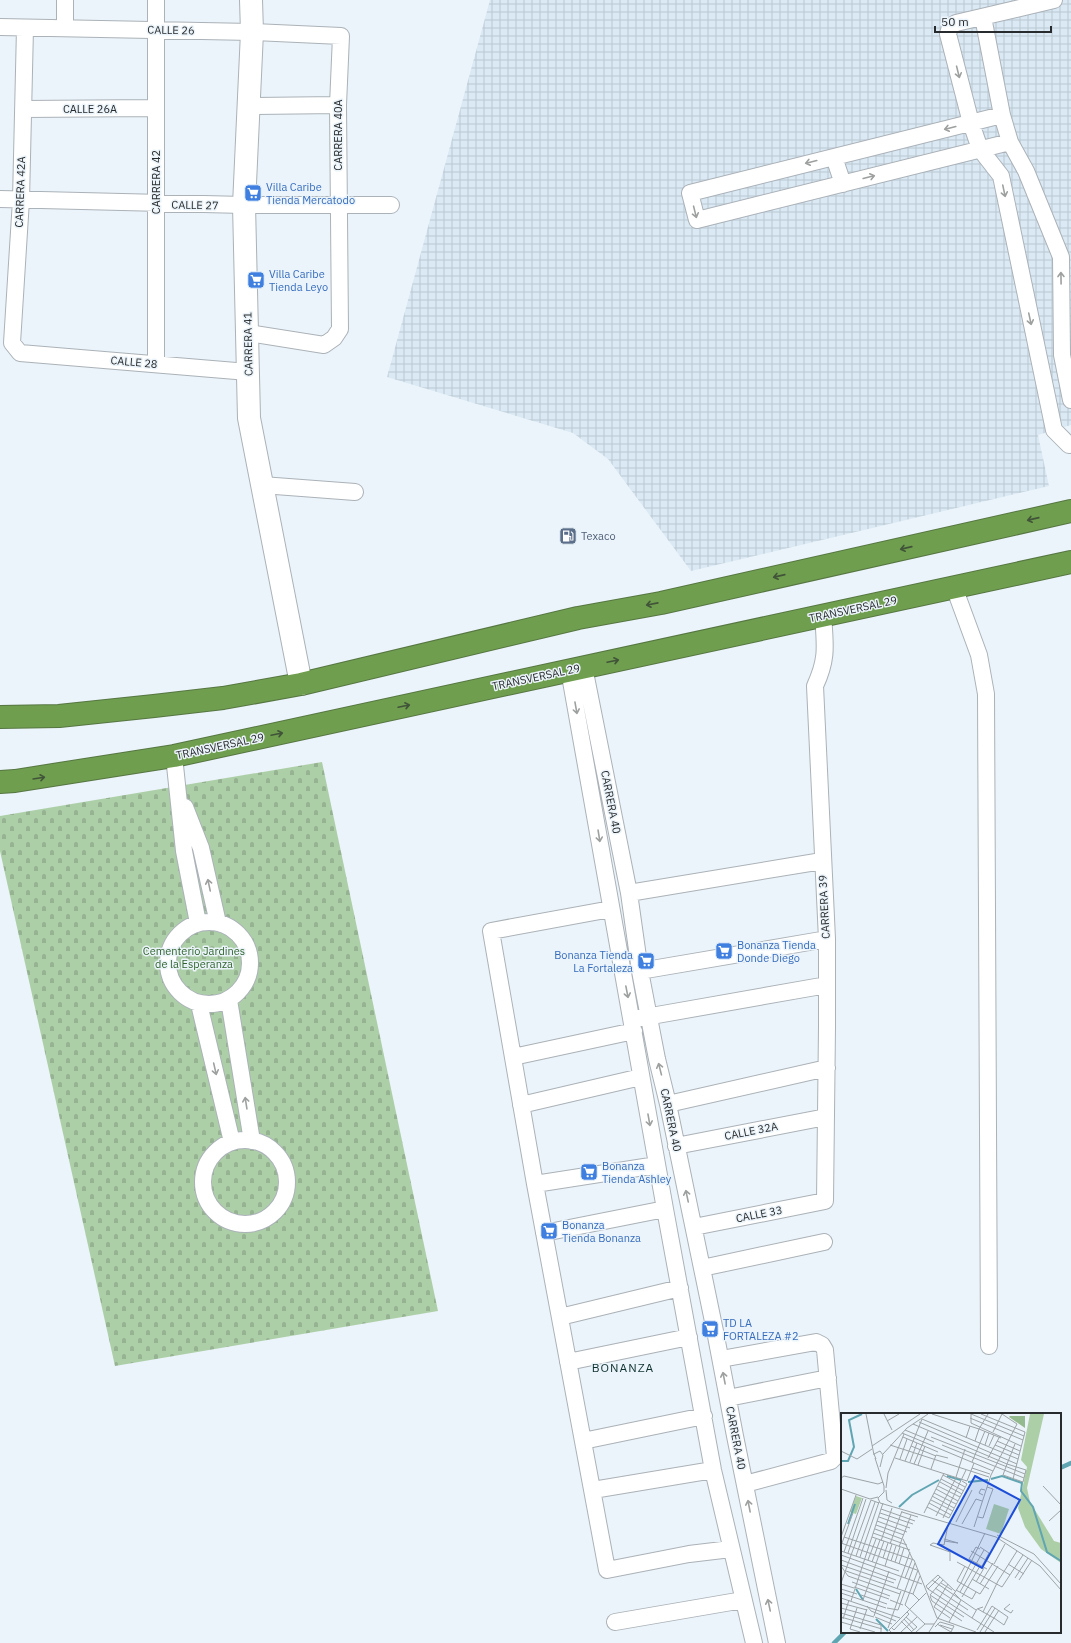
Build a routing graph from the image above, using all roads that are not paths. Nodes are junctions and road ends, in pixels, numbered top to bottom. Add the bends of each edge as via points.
1 (65, 0) edge
2 (156, 0) edge
3 (251, 0) edge
4 (1054, 0) edge
5 (983, 16) junction
6 (0, 27) edge
7 (26, 28) junction
8 (65, 28) junction
9 (156, 30) junction
10 (252, 32) junction
11 (341, 36) joint
12 (338, 105) junction
13 (248, 106) junction
14 (156, 108) junction
15 (23, 109) junction
16 (1002, 115) junction
17 (971, 123) junction
18 (1010, 142) junction
19 (980, 149) junction
20 (834, 157) junction
21 (843, 184) junction
22 (0, 199) edge
23 (21, 200) junction
24 (156, 204) junction
25 (244, 205) junction
26 (339, 205) junction
27 (391, 205) dead end
28 (248, 333) junction
29 (20, 353) joint
30 (156, 364) junction
31 (248, 372) junction
32 (1071, 400) edge
33 (1070, 447) edge
34 (262, 485) junction
35 (355, 492) dead end
36 (1071, 511) edge
37 (1071, 562) edge
38 (954, 587) junction
39 (823, 616) junction
40 (577, 668) junction
41 (300, 684) junction
42 (0, 717) edge
43 (174, 756) junction
44 (0, 782) edge
45 (178, 787) junction
46 (201, 848) junction
47 (184, 851) junction
48 (822, 861) junction
49 (629, 893) junction
50 (611, 908) junction
51 (198, 923) junction
52 (218, 923) junction
53 (826, 939) junction
54 (640, 970) junction
55 (827, 984) junction
56 (229, 1000) junction
57 (200, 1004) junction
58 (649, 1016) junction
59 (633, 1025) junction
60 (236, 1041) junction
61 (209, 1046) junction
62 (513, 1057) junction
63 (827, 1068) junction
64 (641, 1077) junction
65 (668, 1104) junction
66 (521, 1105) junction
67 (826, 1117) junction
68 (252, 1141) junction
69 (232, 1142) junction
70 (676, 1146) junction
71 (657, 1165) junction
72 (535, 1184) junction
73 (825, 1201) joint
74 (665, 1209) junction
75 (694, 1227) junction
76 (544, 1233) junction
77 (824, 1242) dead end
78 (702, 1268) junction
79 (680, 1288) junction
80 (560, 1317) junction
81 (689, 1337) junction
82 (989, 1346) dead end
83 (721, 1359) junction
84 (568, 1362) junction
85 (828, 1378) junction
86 (728, 1398) junction
87 (704, 1416) junction
88 (583, 1441) junction
89 (713, 1470) junction
90 (745, 1484) junction
91 (593, 1490) junction
92 (731, 1549) junction
93 (743, 1600) junction
94 (615, 1622) dead end
95 (754, 1643) edge
96 (777, 1643) edge

1 - 8 street
2 - 9 street, CARRERA 42
3 - 10 street, CARRERA 41
4 - 5 street
5 - 16 street
5 -> 17 street via 956,23 950,27 948,34
6 - 7 street, CALLE 26
7 - 8 street, CALLE 26
7 - 15 street, CARRERA 42A
8 - 9 street, CALLE 26
9 - 10 street, CALLE 26
9 - 14 street, CARRERA 42
10 - 11 street, CALLE 26
10 - 13 street, CARRERA 41
11 - 12 street, CARRERA 40A
12 - 13 street
12 - 26 street, CARRERA 40A
13 - 25 street, CARRERA 41
14 - 15 street, CALLE 26A
14 - 24 street, CARRERA 42
15 - 23 street, CARRERA 42A
16 - 17 street
16 - 18 street
17 - 19 street
17 -> 20 street
18 - 19 street
32 -> 18 street via 1062,355 1061,257 1026,170
21 -> 19 street
19 -> 33 street via 1001,176 1054,430
20 - 21 street
20 -> 21 street via 690,192 697,220
22 - 23 street, CALLE 27
23 - 24 street, CALLE 27
23 - 29 street, CARRERA 42A via 12,343
24 - 25 street, CALLE 27
24 - 30 street, CARRERA 42
25 - 26 street, CALLE 27
25 - 28 street, CARRERA 41
26 - 27 street, CALLE 27
26 - 28 street, CARRERA 40A via 340,329 330,342 324,345
28 - 31 street, CARRERA 41
29 - 30 street, CALLE 28
30 - 31 street, CALLE 28
31 - 34 street, CARRERA 41 via 249,418
34 - 35 street
34 - 41 street, CARRERA 41
36 -> 41 highway via 578,618
37 - 38 highway, TRANSVERSAL 29
38 - 39 highway, TRANSVERSAL 29
38 - 82 street via 979,655 986,694
40 -> 39 highway, TRANSVERSAL 29
39 - 48 street, CARRERA 39 via 826,647 824,668 815,686
43 -> 40 highway, TRANSVERSAL 29
40 - 49 street, CARRERA 40
40 -> 50 street, CARRERA 40
41 - 42 highway via 223,698 154,706 59,716
44 -> 43 highway, TRANSVERSAL 29
43 - 45 street
45 - 46 street
45 - 47 street
46 - 47 street
52 -> 46 street
47 - 51 street
48 - 49 street
48 - 53 street, CARRERA 39
49 - 54 street, CARRERA 40
50 -> 59 street, CARRERA 40
50 - 62 street via 490,931
51 - 52 street
51 - 57 street via 188,927 174,941 167,960 167,969 172,984 182,995
52 - 56 street via 239,935 250,957 248,977 237,994
53 - 54 street
53 - 55 street, CARRERA 39
54 - 58 street, CARRERA 40
55 - 58 street
55 - 63 street, CARRERA 39
56 - 57 street
56 - 60 street
57 - 61 street
58 - 59 street
65 -> 58 street, CARRERA 40
59 - 62 street
59 - 64 street, CARRERA 40
60 - 61 street
68 -> 60 street
61 -> 69 street
62 - 66 street
63 - 65 street
63 - 67 street, CARRERA 39
64 - 66 street
64 -> 71 street, CARRERA 40
65 - 70 street, CARRERA 40
66 - 72 street
67 - 70 street, CALLE 32A
67 - 73 street, CARRERA 39
68 - 69 street
68 - 69 street via 278,1156 284,1170 286,1185 280,1204 274,1212 262,1220 247,1224 227,1220 219,1215 209,1204 203,1190 205,1170 209,1161 215,1153
75 -> 70 street, CARRERA 40
71 - 72 street
71 - 74 street, CARRERA 40
72 - 76 street
73 - 75 street, CALLE 33
74 - 76 street
74 - 79 street, CARRERA 40
75 - 78 street, CARRERA 40
76 - 80 street
77 - 78 street
78 - 83 street, CARRERA 40
79 - 80 street
79 - 81 street, CARRERA 40
80 - 84 street
81 - 84 street
81 - 87 street, CARRERA 40
83 - 85 street via 816,1342 825,1350
86 -> 83 street, CARRERA 40
84 - 88 street
85 - 86 street
85 - 90 street via 835,1457 831,1461
86 - 90 street, CARRERA 40
87 - 88 street
87 - 89 street, CARRERA 40
88 - 91 street
89 - 91 street
89 - 92 street, CARRERA 40
96 -> 90 street, CARRERA 40
91 - 92 street via 607,1570 689,1554
92 - 93 street, CARRERA 40
93 - 94 street
93 - 95 street, CARRERA 40

